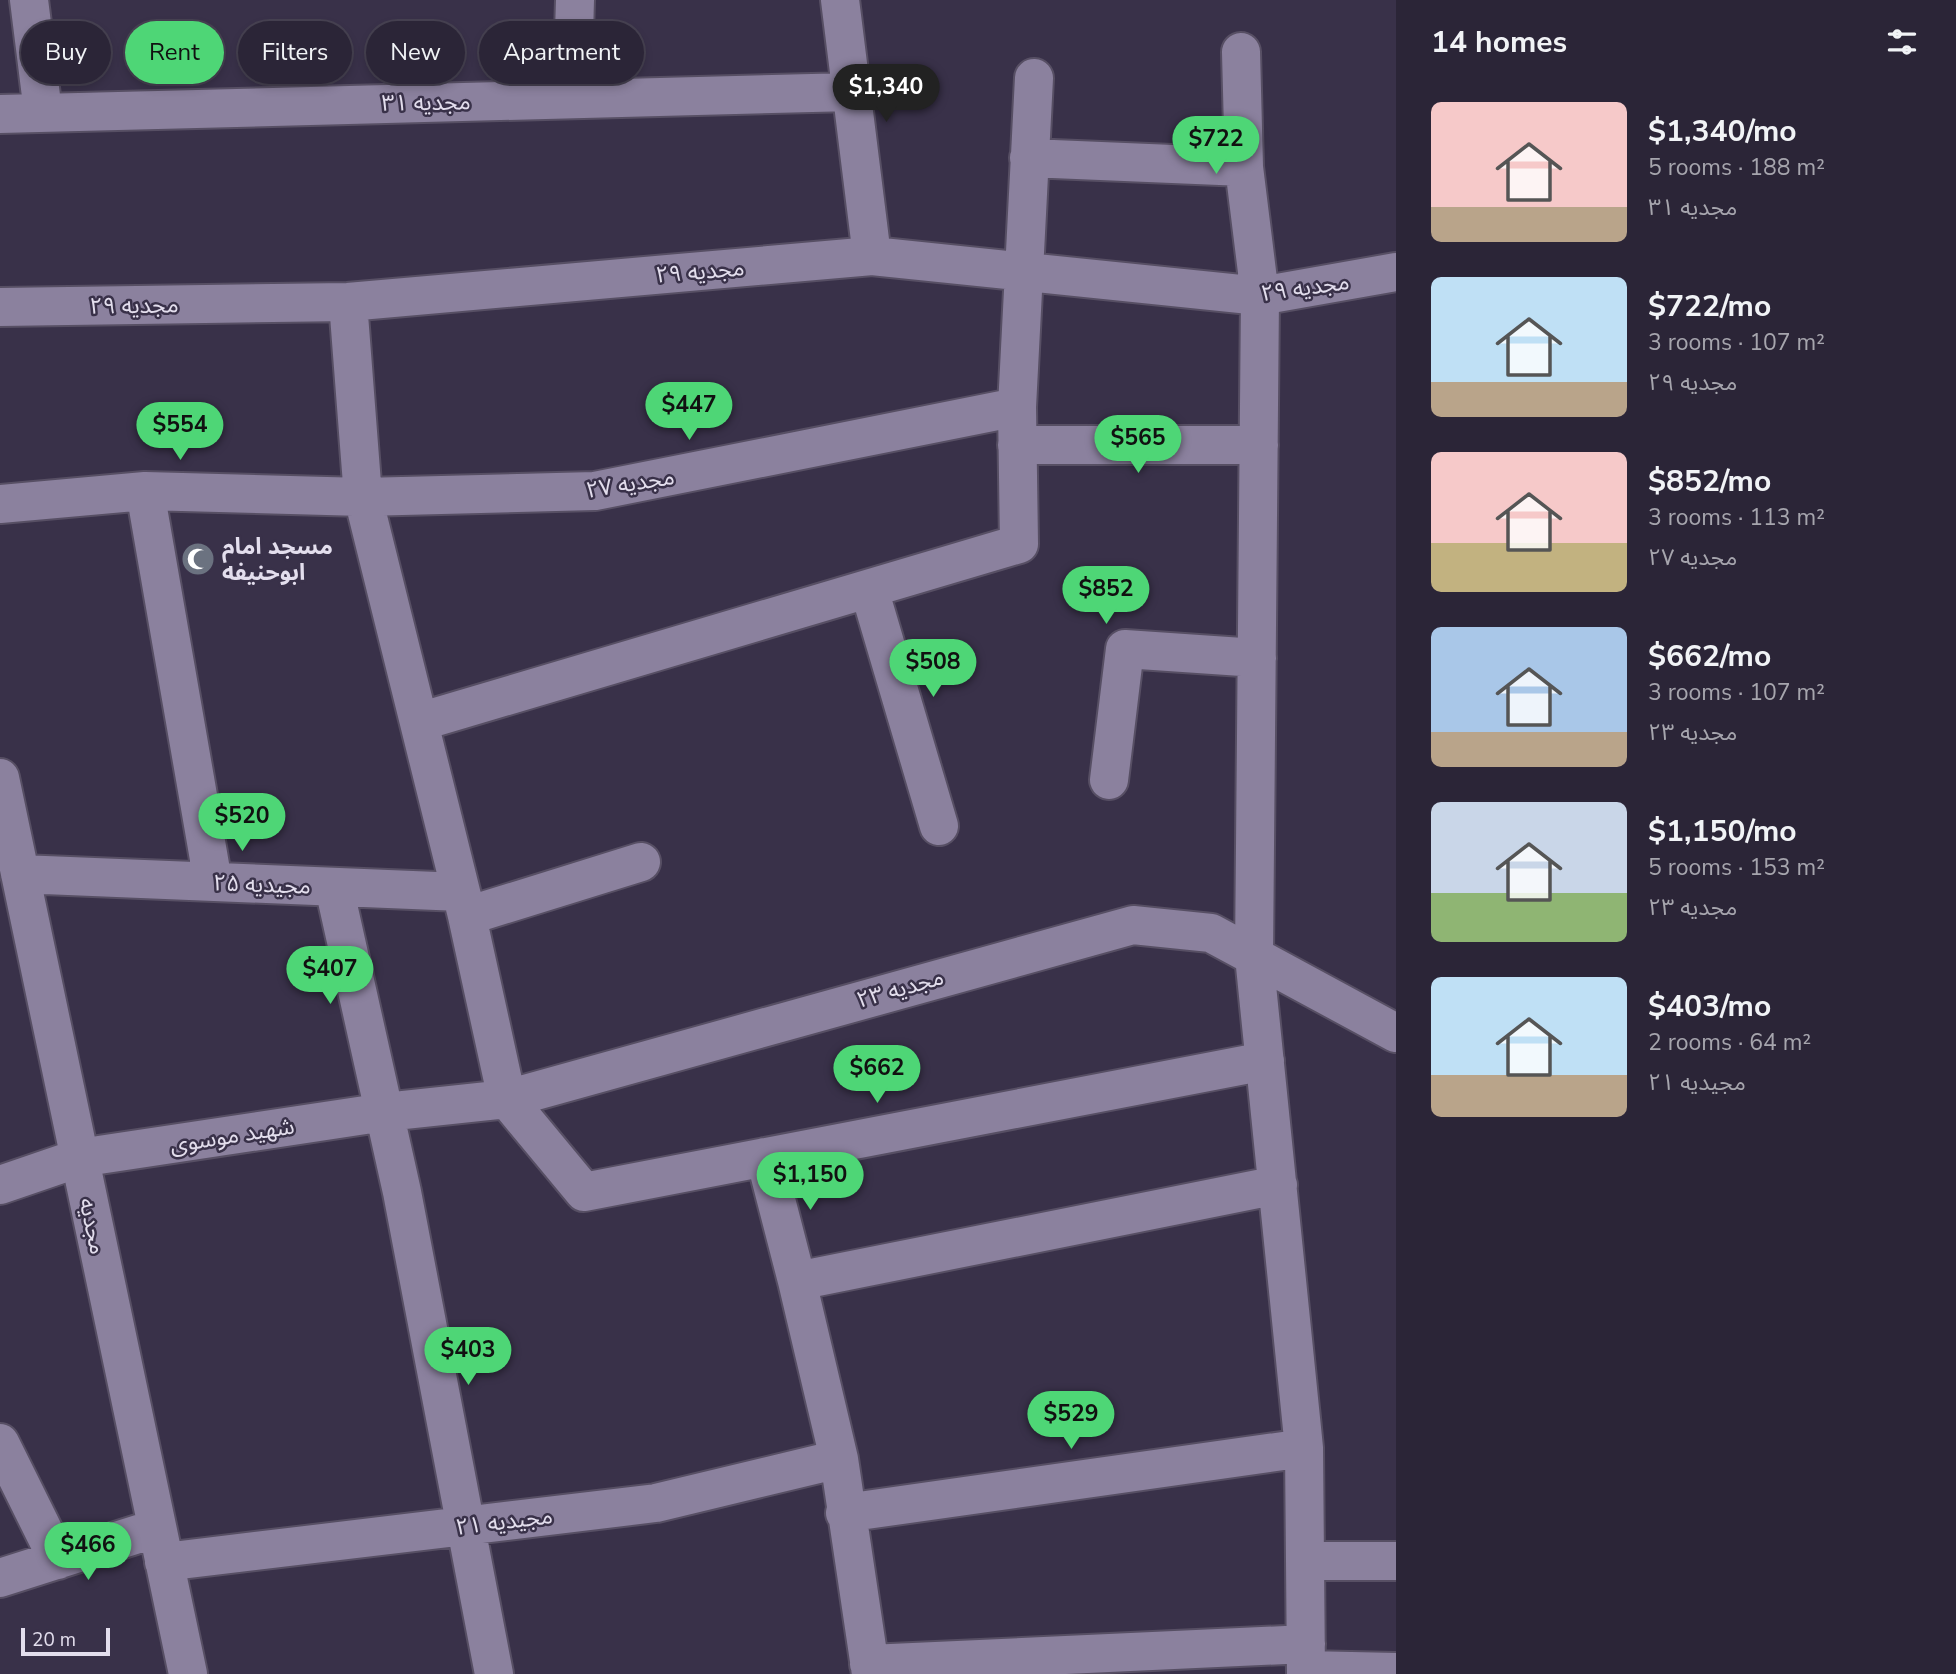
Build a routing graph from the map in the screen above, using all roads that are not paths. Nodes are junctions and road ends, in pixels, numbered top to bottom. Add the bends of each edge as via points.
1 (29, 0) edge
2 (575, 0) edge
3 (840, 0) edge
4 (1241, 52) dead end
5 (1034, 78) dead end
6 (852, 92) junction
7 (572, 99) junction
8 (43, 112) junction
9 (0, 114) edge
10 (1029, 158) junction
11 (1244, 167) junction
12 (872, 256) junction
13 (1024, 271) junction
14 (1396, 272) edge
15 (1260, 296) junction
16 (348, 302) junction
17 (0, 307) edge
18 (1017, 426) junction
19 (1259, 445) junction
20 (145, 491) junction
21 (363, 497) junction
22 (0, 504) edge
23 (869, 589) junction
24 (1257, 658) junction
25 (419, 722) junction
26 (0, 778) edge
27 (1109, 780) dead end
28 (940, 826) dead end
29 (641, 862) dead end
30 (20, 874) junction
31 (213, 882) junction
32 (334, 887) junction
33 (464, 904) junction
34 (1254, 956) junction
35 (1396, 1033) edge
36 (1265, 1061) junction
37 (507, 1099) junction
38 (385, 1112) junction
39 (765, 1157) junction
40 (79, 1158) junction
41 (0, 1185) edge
42 (1278, 1185) junction
43 (797, 1281) junction
44 (0, 1443) edge
45 (1304, 1448) junction
46 (839, 1459) junction
47 (845, 1513) junction
48 (464, 1526) junction
49 (161, 1545) junction
50 (58, 1560) junction
51 (1306, 1561) junction
52 (1396, 1561) edge
53 (0, 1578) edge
54 (1306, 1663) edge
55 (870, 1669) edge
56 (1396, 1672) edge
57 (188, 1674) edge
58 (494, 1674) edge

1 - 8 street
2 - 7 street
3 - 6 street
4 - 11 street
5 - 10 street
6 - 7 street, مجدیه ۳۱
6 - 12 street
7 - 8 street, مجدیه ۳۱
8 - 9 street, مجدیه ۳۱
10 - 11 street
10 - 13 street
11 - 15 street
12 - 13 street, مجدیه ۲۹
12 - 16 street, مجدیه ۲۹
13 - 15 street, مجدیه ۲۹
13 - 18 street
14 - 15 street, مجدیه ۲۹
15 - 19 street
16 - 17 street, مجدیه ۲۹
16 - 21 street
18 - 19 street, مجدیه ۲۷
18 - 21 street, مجدیه ۲۷ via 595,491
18 - 23 street via 1019,544
19 - 24 street
20 - 21 street, مجدیه ۲۷
20 - 22 street, مجدیه ۲۷
20 - 31 street
21 - 25 street
23 - 25 street
23 - 28 street
24 - 27 street via 1125,649
24 - 34 street
25 - 33 street
26 - 30 street, مجدیه
29 - 33 street, مجیدیه ۲۵
30 - 31 street, مجیدیه ۲۵
30 - 40 street, مجدیه
31 - 32 street, مجیدیه ۲۵
32 - 33 street, مجیدیه ۲۵
32 - 38 street
33 - 37 street
34 - 35 street, مجدیه ۲۳
34 - 36 street
34 - 37 street, مجدیه ۲۳ via 1211,933 1133,925
36 - 39 street
36 - 42 street
37 - 38 street, مجدیه ۲۳
37 - 39 street via 584,1192
38 - 40 street, شهید موسوی
38 - 48 street
39 - 43 street
40 - 41 street, شهید موسوی
40 - 49 street, مجدیه
42 - 43 street
42 - 45 street
43 - 46 street
44 - 50 street
45 - 47 street
45 - 51 street
46 - 47 street
46 - 48 street, مجیدیه ۲۱ via 656,1503
47 - 55 street
48 - 49 street, مجیدیه ۲۱
48 - 58 street
49 - 50 street, مجیدیه ۲۱
49 - 57 street, مجدیه
50 - 53 street, مجیدیه ۲۱
51 - 52 street
51 - 54 street
54 - 55 street
54 - 56 street

